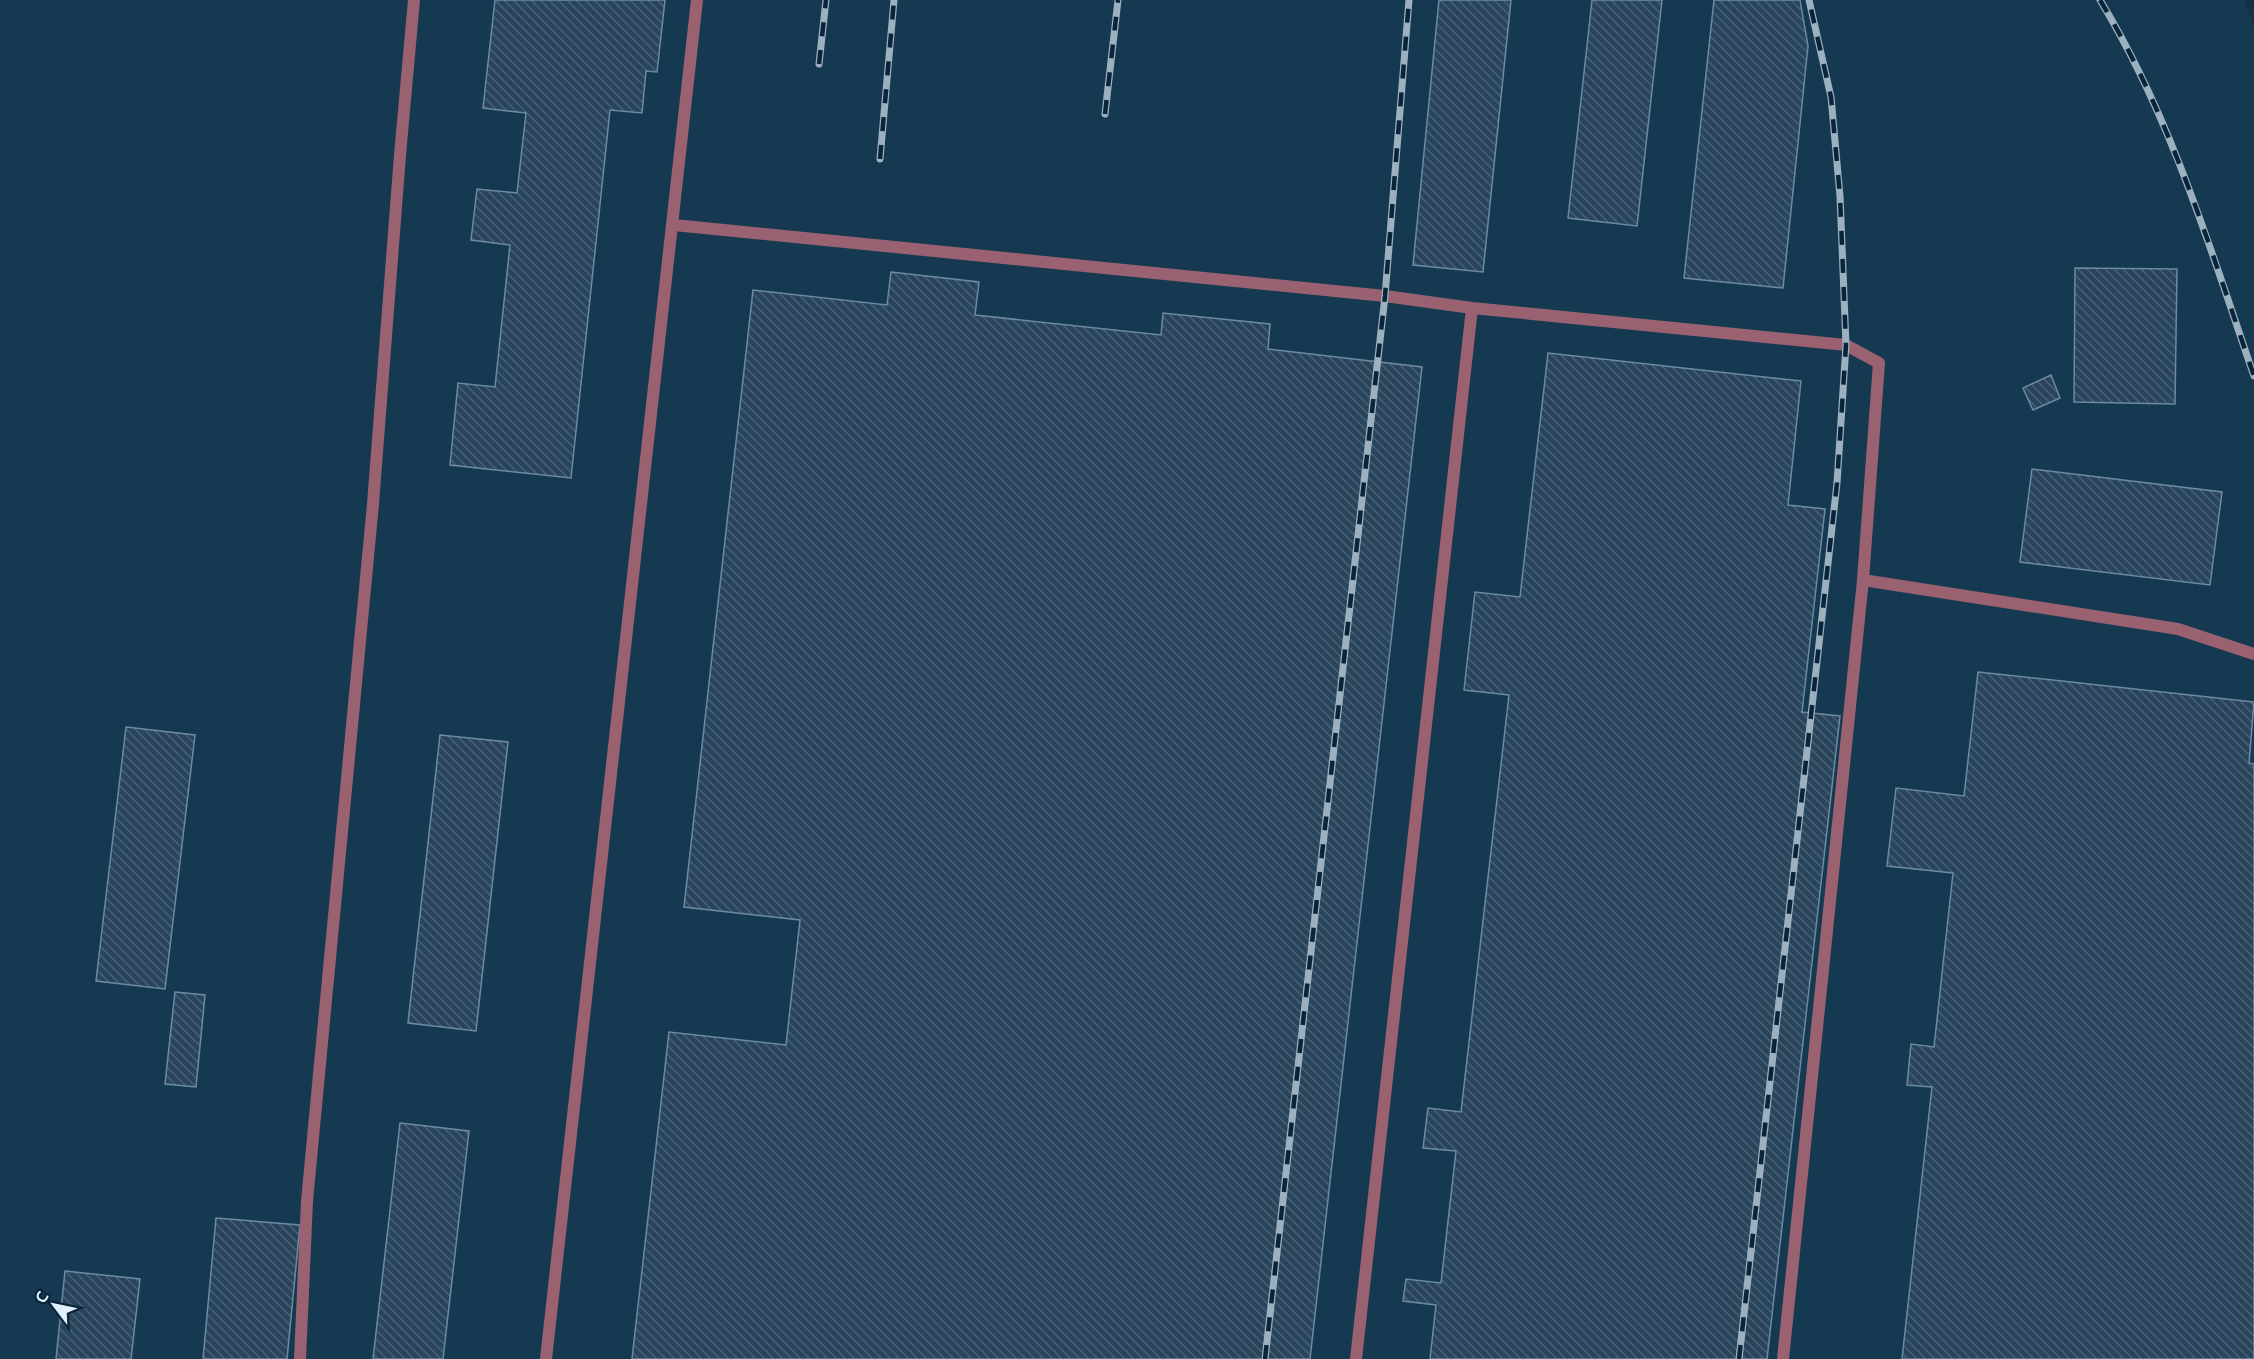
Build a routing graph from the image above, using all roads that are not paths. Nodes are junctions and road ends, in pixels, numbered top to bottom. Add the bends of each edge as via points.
1 (414, 0) edge
2 (698, 0) edge
3 (674, 225) junction
4 (1472, 308) junction
5 (1863, 580) junction
6 (2254, 654) edge
7 (300, 1359) edge
8 (546, 1359) edge
9 (1356, 1359) edge
10 (1783, 1359) edge

1 - 7 lane via 372,516 307,1201
2 - 3 lane
3 - 4 lane
3 - 8 lane
4 - 5 lane via 1846,345 1879,363
4 - 9 lane
5 - 6 lane via 2178,629
5 - 10 lane

